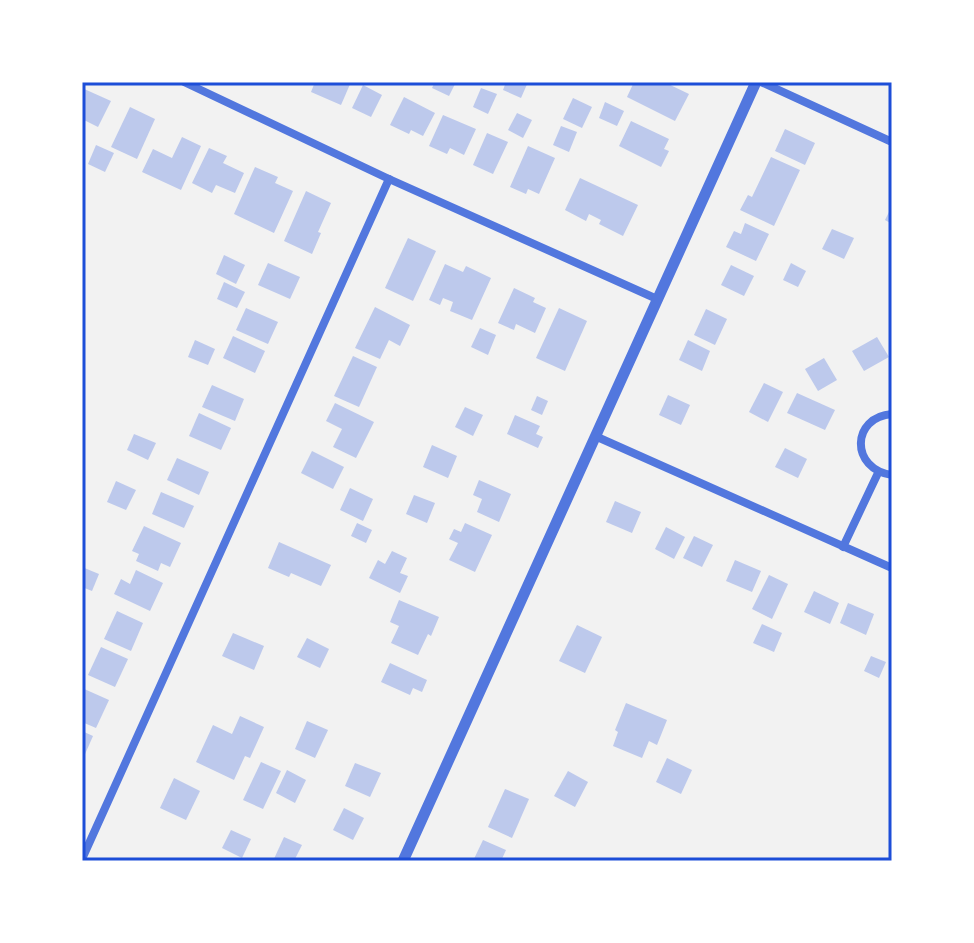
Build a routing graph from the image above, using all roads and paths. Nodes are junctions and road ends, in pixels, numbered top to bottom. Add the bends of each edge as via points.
1 (184, 82) edge
2 (758, 82) edge
3 (892, 142) edge
4 (389, 179) junction
5 (657, 299) junction
6 (892, 414) edge
7 (595, 436) junction
8 (878, 473) junction
9 (892, 475) edge
10 (843, 547) junction
11 (892, 568) edge
12 (82, 859) edge
13 (403, 861) edge

1 - 4 street
2 - 3 street
2 - 5 street
4 - 5 street
4 - 12 street
5 - 7 street
6 - 8 street via 871,421 863,433 863,456
7 - 10 street
7 - 13 street
8 - 9 street
8 - 10 street
10 - 11 street

